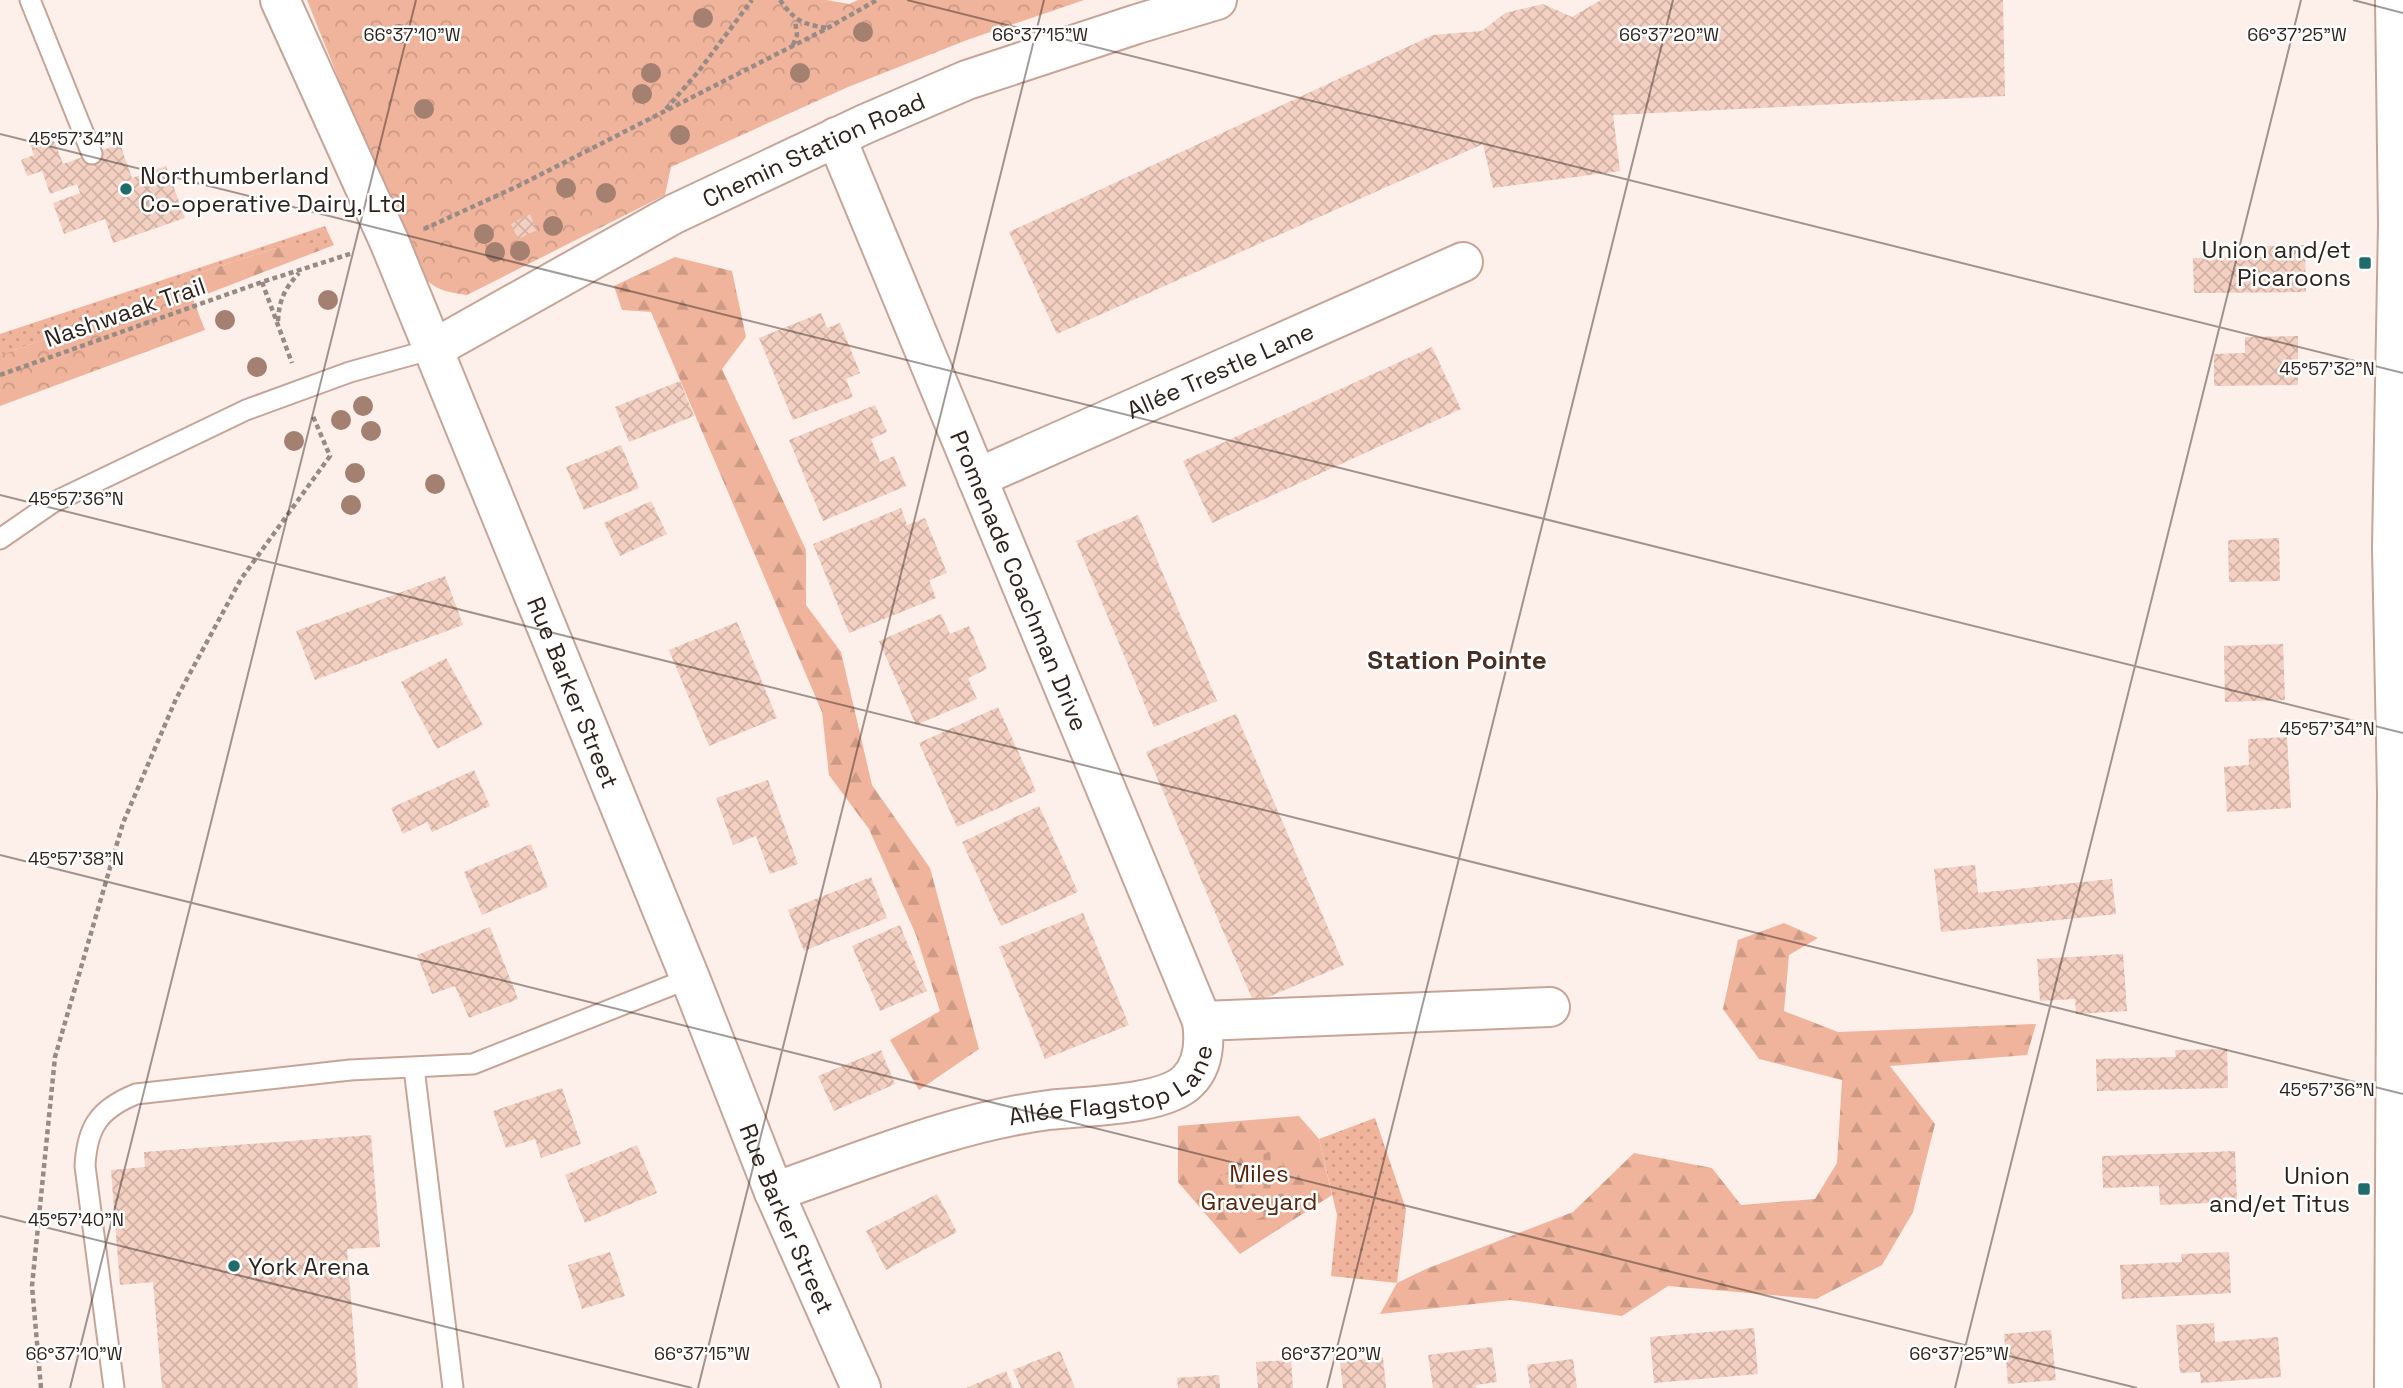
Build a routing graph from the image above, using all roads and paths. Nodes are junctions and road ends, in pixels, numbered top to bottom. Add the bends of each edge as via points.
1 (30, 0) edge
2 (280, 0) edge
3 (752, 0) edge
4 (877, 0) edge
5 (1217, 0) edge
6 (2395, 0) edge
7 (779, 1) edge
8 (795, 19) junction
9 (828, 28) junction
10 (792, 46) junction
11 (664, 111) junction
12 (836, 137) junction
13 (92, 154) dead end
14 (406, 235) junction
15 (1463, 262) dead end
16 (299, 272) junction
17 (278, 325) dead end
18 (433, 349) junction
19 (0, 375) edge
20 (330, 456) dead end
21 (977, 478) junction
22 (0, 539) edge
23 (2398, 599) edge
24 (690, 978) junction
25 (1550, 1007) dead end
26 (1202, 1021) junction
27 (414, 1068) junction
28 (774, 1192) junction
29 (41, 1388) edge
30 (114, 1388) edge
31 (453, 1388) edge
32 (861, 1388) edge
33 (2394, 1388) edge

1 - 13 lane
2 - 14 street, Rue Barker Street
3 - 11 path
4 - 9 path, Nashwaak Trail
5 - 12 street, Chemin Station Road via 967,80
6 - 23 street
7 - 8 path
8 - 9 path
8 - 10 path via 797,35
9 - 10 path, Nashwaak Trail
10 - 11 path, Nashwaak Trail
11 - 14 path, Nashwaak Trail via 518,187
12 - 18 street, Chemin Station Road via 674,214
12 - 21 street, Promenade Coachman Drive
14 - 16 path, Nashwaak Trail
14 - 18 street, Rue Barker Street
15 - 21 street, Allée Trestle Lane
16 - 17 path via 285,288
16 - 19 path, Nashwaak Trail
18 - 22 lane via 350,372 246,410 52,503
18 - 24 street, Rue Barker Street
20 - 29 path via 241,579 176,699 123,823 55,1057 32,1286
21 - 26 street, Promenade Coachman Drive
23 - 33 street
24 - 27 lane via 508,1052 473,1063
24 - 28 street, Rue Barker Street
25 - 26 street, Allée Flagstop Lane
26 - 28 street, Allée Flagstop Lane via 1201,1059 1188,1082 1164,1094 971,1124
27 - 30 lane via 350,1070 136,1094 115,1102 98,1119 86,1143 85,1166
27 - 31 lane
28 - 32 street, Rue Barker Street

